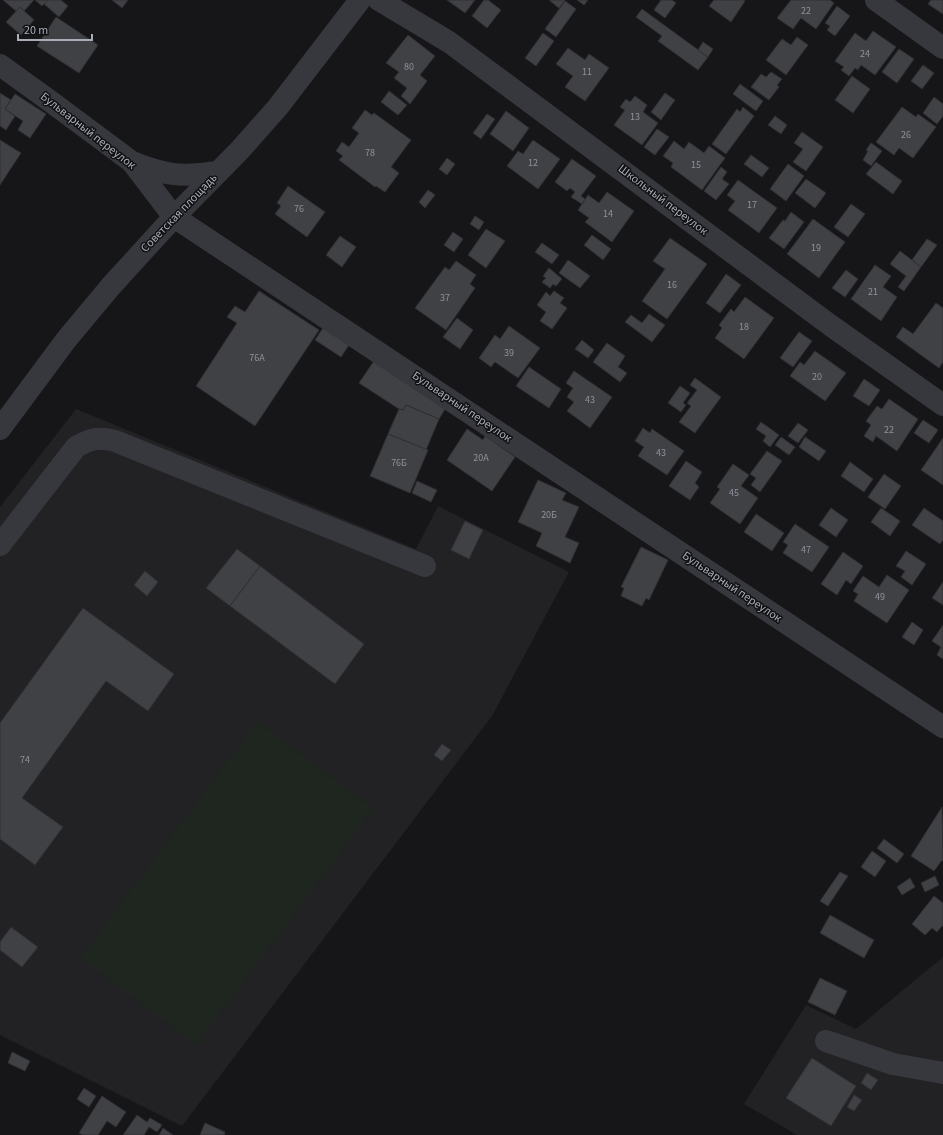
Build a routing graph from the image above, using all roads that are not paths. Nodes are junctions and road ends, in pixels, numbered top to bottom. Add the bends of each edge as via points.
1 (360, 0) edge
2 (380, 0) edge
3 (876, 0) edge
4 (943, 48) edge
5 (0, 65) edge
6 (132, 162) junction
7 (218, 172) junction
8 (174, 217) junction
9 (943, 405) edge
10 (0, 429) edge
11 (0, 544) edge
12 (426, 566) dead end
13 (943, 727) edge
14 (826, 1041) dead end
15 (943, 1073) edge

1 - 7 street, Советская площадь via 278,107
2 - 9 street, Школьный переулок via 462,51 830,325
3 - 4 street
5 - 6 street, Бульварный переулок
6 - 7 street via 172,175 193,176
6 - 8 street, Бульварный переулок
7 - 8 street, Советская площадь
8 - 10 street, Советская площадь via 66,340
8 - 13 street, Бульварный переулок
11 - 12 street via 76,447 90,439 102,438 115,440
14 - 15 street via 893,1064

